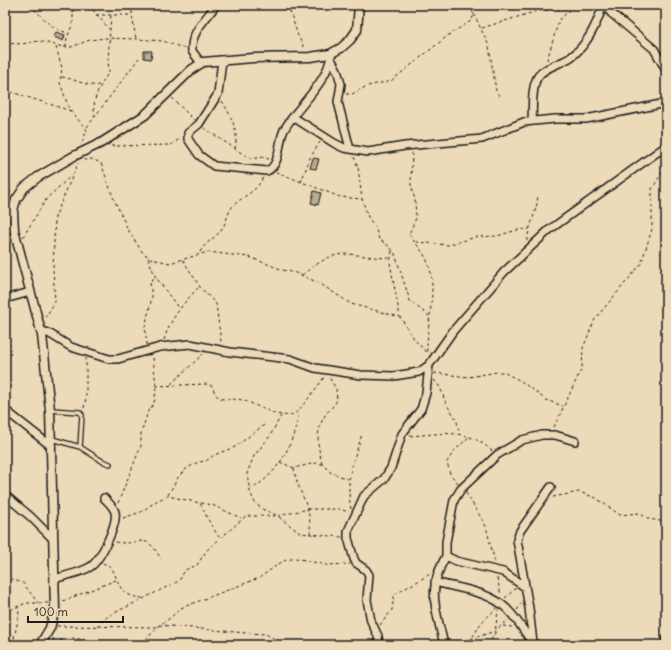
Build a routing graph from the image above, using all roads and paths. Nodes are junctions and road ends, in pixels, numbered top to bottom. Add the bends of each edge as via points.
1 (30, 5) edge
2 (73, 5) edge
3 (89, 5) edge
4 (132, 5) edge
5 (216, 5) edge
6 (288, 5) edge
7 (360, 5) edge
8 (470, 5) edge
9 (603, 5) edge
10 (570, 10) junction
11 (111, 14) junction
12 (474, 14) junction
13 (96, 15) junction
14 (132, 15) junction
15 (482, 28) junction
16 (110, 29) junction
17 (68, 33) junction
18 (109, 38) junction
19 (136, 39) junction
20 (5, 43) edge
21 (56, 46) junction
22 (66, 47) junction
23 (192, 51) junction
24 (336, 51) junction
25 (310, 57) junction
26 (139, 58) dead end
27 (331, 59) junction
28 (222, 60) junction
29 (201, 63) junction
30 (666, 70) edge
31 (543, 71) junction
32 (62, 77) junction
33 (100, 85) junction
34 (5, 90) edge
35 (169, 92) junction
36 (339, 94) junction
37 (218, 96) junction
38 (500, 97) dead end
39 (666, 103) edge
40 (71, 111) junction
41 (95, 117) junction
42 (293, 117) junction
43 (532, 121) junction
44 (199, 124) junction
45 (86, 127) junction
46 (187, 135) junction
47 (324, 136) junction
48 (101, 143) junction
49 (412, 145) junction
50 (665, 146) edge
51 (234, 149) junction
52 (350, 149) junction
53 (74, 156) junction
54 (276, 160) junction
55 (267, 171) junction
56 (71, 176) junction
57 (300, 182) junction
58 (5, 186) edge
59 (538, 195) dead end
60 (362, 199) junction
61 (16, 200) junction
62 (529, 228) junction
63 (415, 242) junction
64 (18, 247) junction
65 (392, 250) junction
66 (526, 251) junction
67 (200, 253) junction
68 (148, 257) junction
69 (390, 258) junction
70 (183, 259) junction
71 (301, 275) junction
72 (155, 276) junction
73 (200, 286) junction
74 (30, 292) junction
75 (5, 299) edge
76 (179, 309) junction
77 (400, 317) junction
78 (430, 317) junction
79 (41, 330) junction
80 (162, 347) junction
81 (208, 347) junction
82 (150, 350) junction
83 (222, 350) junction
84 (86, 351) junction
85 (429, 370) junction
86 (156, 386) junction
87 (171, 386) junction
88 (563, 406) junction
89 (5, 410) edge
90 (50, 410) junction
91 (299, 411) junction
92 (282, 414) junction
93 (82, 415) junction
94 (264, 425) dead end
95 (362, 434) dead end
96 (459, 434) junction
97 (550, 434) junction
98 (402, 436) junction
99 (470, 436) junction
100 (575, 441) dead end
101 (51, 442) junction
102 (80, 446) junction
103 (497, 455) junction
104 (280, 462) junction
105 (110, 464) dead end
106 (322, 464) junction
107 (294, 468) junction
108 (348, 479) junction
109 (551, 487) dead end
110 (462, 488) junction
111 (249, 490) junction
112 (5, 495) edge
113 (168, 496) junction
114 (542, 497) junction
115 (104, 498) dead end
116 (200, 502) junction
117 (308, 509) junction
118 (114, 510) junction
119 (278, 516) junction
120 (241, 518) junction
121 (114, 521) junction
122 (666, 522) edge
123 (310, 534) junction
124 (52, 538) junction
125 (220, 538) junction
126 (348, 538) junction
127 (109, 539) junction
128 (446, 556) junction
129 (161, 559) dead end
130 (96, 561) junction
131 (356, 563) junction
132 (440, 568) junction
133 (496, 570) junction
134 (5, 577) edge
135 (55, 579) junction
136 (116, 580) junction
137 (435, 582) junction
138 (523, 585) junction
139 (527, 596) junction
140 (142, 598) junction
141 (38, 603) junction
142 (55, 603) junction
143 (18, 606) junction
144 (5, 612) edge
145 (512, 615) junction
146 (159, 624) junction
147 (51, 625) junction
148 (97, 627) junction
149 (157, 627) junction
150 (5, 631) edge
151 (495, 631) junction
152 (378, 636) junction
153 (14, 638) junction
154 (470, 639) junction
155 (666, 639) edge
156 (54, 642) dead end
157 (534, 644) edge
158 (18, 645) edge
159 (40, 645) edge
160 (108, 645) edge
161 (142, 645) edge
162 (285, 645) edge
163 (379, 645) edge
164 (447, 645) edge
165 (464, 645) edge
166 (488, 645) edge
167 (665, 645) edge

1 - 17 path via 49,25
2 - 17 path via 73,23
3 - 13 path
4 - 14 path
5 - 23 street via 199,26 193,38
6 - 25 path via 298,36
7 - 24 street via 357,30 346,44
8 - 12 path
9 - 10 path
9 - 30 street via 656,52
9 - 31 street via 582,46 571,57
10 - 15 path via 537,11
10 - 31 path via 559,20
11 - 13 path
11 - 14 path
11 - 16 path
12 - 15 path
12 - 36 path via 471,21 450,34 391,81 367,86 352,94
13 - 16 path
14 - 19 path
15 - 38 path via 489,46 496,91
16 - 18 path
17 - 22 path
18 - 19 path
18 - 22 path
18 - 33 path via 109,72
19 - 23 path via 163,41
20 - 21 path via 39,41
21 - 22 path
21 - 32 path
23 - 29 street
24 - 25 street
24 - 27 street via 331,54
25 - 28 street
26 - 41 path
27 - 36 street via 339,77
27 - 42 street via 321,80
28 - 29 street
28 - 37 street
29 - 35 street
31 - 43 street via 535,85
32 - 33 path via 73,78 94,86
32 - 40 path via 60,84
33 - 41 path via 93,106
34 - 40 path
35 - 44 path via 176,103
35 - 48 street via 145,114
36 - 52 street via 340,116
37 - 44 street
37 - 51 path via 228,110 235,128 237,140
39 - 43 street via 586,119
40 - 45 path
41 - 45 path
42 - 47 street
42 - 54 street via 284,130
43 - 49 street via 482,139
44 - 46 street
44 - 51 path
45 - 53 path via 87,133
46 - 48 path via 171,145 115,147
46 - 55 street via 199,155 214,166
47 - 52 street
47 - 57 path via 310,158
48 - 53 street
49 - 52 street via 368,152
49 - 63 path via 411,185 416,218 409,234
50 - 66 street via 563,219
50 - 88 path via 662,173 652,189 652,229 641,264 595,319 583,348 582,368
51 - 54 path via 253,159 261,157
52 - 60 path via 358,167
53 - 61 street via 38,177 24,188
54 - 55 street
55 - 57 path
55 - 67 path via 249,195 232,206 223,227
56 - 64 path via 47,198
56 - 68 path via 80,160 92,159 101,163 129,232
56 - 79 path via 55,217 55,302
57 - 60 path via 340,197
58 - 61 path
59 - 62 path via 537,208
60 - 65 path via 379,239
61 - 64 street via 13,224
62 - 63 path via 497,236 476,237 448,245
62 - 66 path
63 - 78 path via 429,265
64 - 74 street
65 - 69 path
65 - 78 path via 410,301
66 - 85 street via 488,289 449,335
67 - 70 path
67 - 71 path via 249,257
68 - 70 path via 164,263
68 - 72 path
69 - 71 path via 343,253 318,262
69 - 77 path
70 - 73 path
71 - 77 path via 326,286 351,304
72 - 76 path
72 - 82 path via 150,282 152,297 145,327
73 - 76 path
73 - 83 path via 216,304
74 - 75 street
74 - 79 street
76 - 80 path via 166,332
77 - 78 path via 427,353
79 - 84 street via 71,347
79 - 90 street
80 - 81 street via 190,344
80 - 82 street
81 - 83 street
81 - 87 path
82 - 84 street via 118,359 105,358
82 - 86 path
83 - 85 street via 290,360 329,371 374,376 409,375
84 - 93 path via 86,398
85 - 88 path via 469,377 503,372 521,381 546,400
85 - 96 path via 442,388 446,403 456,417
85 - 98 street via 421,409
86 - 87 path
86 - 118 path via 154,404 148,412 140,437 142,446
87 - 92 path via 206,384 212,386 221,399 242,400
88 - 97 path
89 - 101 street
90 - 93 lane via 74,410
90 - 101 street
91 - 92 path via 294,414
91 - 104 path via 294,435
91 - 106 path via 327,374 336,389 337,400 323,418 318,432
92 - 111 path via 250,463
93 - 102 lane
94 - 113 path via 235,447 206,461 194,463 184,470
95 - 108 path
96 - 98 path
96 - 99 path
97 - 100 street
97 - 103 street via 522,440
98 - 126 street via 391,468 384,479 361,501 349,527
99 - 103 path via 483,442
99 - 110 path via 454,451 447,462 450,474
101 - 102 lane
101 - 124 street
102 - 105 lane
103 - 110 street
104 - 107 path
104 - 111 path via 263,482
106 - 107 path
106 - 108 path via 330,472
107 - 117 path
108 - 117 path via 352,513 339,509
109 - 114 street
110 - 128 street via 454,500
110 - 133 path via 486,526
111 - 119 path via 255,503
112 - 124 street
113 - 116 path
113 - 121 path via 141,512
114 - 122 path via 551,498 579,492 596,498 620,515 639,513 649,519
114 - 138 street via 517,540
115 - 118 street
116 - 120 path
116 - 125 path
117 - 119 path
117 - 123 path via 311,521
118 - 121 street
119 - 120 path
119 - 123 path via 300,533
120 - 125 path
121 - 127 street
123 - 126 path
124 - 135 street
125 - 140 path via 207,550 197,565 186,570 179,581
126 - 131 street
127 - 129 path via 121,543 143,540 149,542
127 - 130 street
128 - 132 street
128 - 133 street via 456,561
130 - 135 street via 90,567
130 - 136 path via 111,567
131 - 146 path via 326,566 302,559 289,559 259,578 187,604
131 - 152 street via 369,575 367,600
132 - 137 street
132 - 152 path via 394,595 392,610 380,626
133 - 138 street
133 - 138 path via 502,601
134 - 141 path via 23,584
135 - 142 street
136 - 140 path via 124,593
136 - 142 path
137 - 145 street via 487,595
137 - 164 street via 433,594
138 - 139 street
139 - 145 path
139 - 157 street
140 - 148 path via 108,616
141 - 142 path
141 - 143 path
142 - 147 street
143 - 144 path
143 - 153 path via 19,615
145 - 151 path
145 - 157 street
146 - 149 path
146 - 162 path via 266,634
147 - 148 path
147 - 159 street
148 - 149 path
149 - 161 path
150 - 153 path
151 - 154 path
151 - 154 path via 498,606
151 - 166 path
152 - 163 street
153 - 158 path
154 - 165 path
155 - 167 street
156 - 160 path via 74,638

